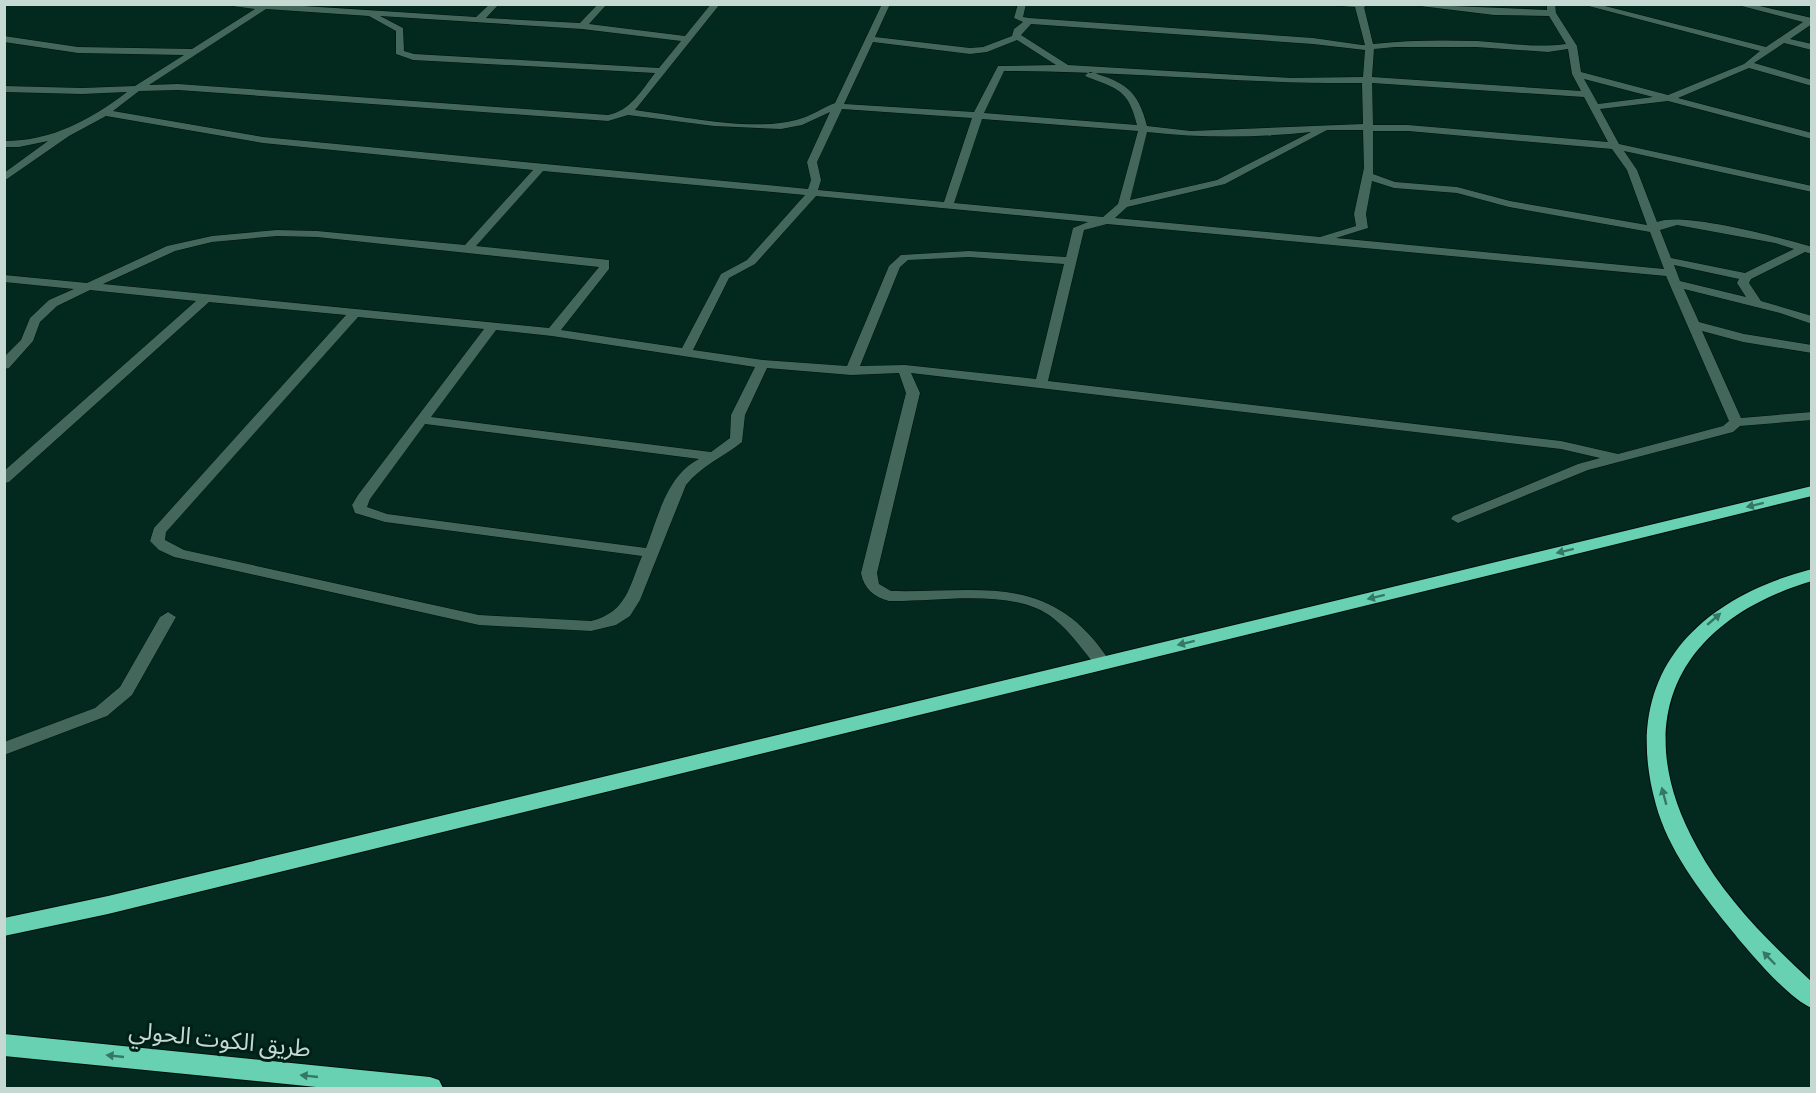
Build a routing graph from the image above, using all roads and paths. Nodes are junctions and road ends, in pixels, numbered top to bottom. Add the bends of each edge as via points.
1 (222, 4) edge
2 (383, 4) edge
3 (495, 4) edge
4 (603, 4) edge
5 (716, 4) edge
6 (886, 4) edge
7 (1022, 4) edge
8 (1319, 4) edge
9 (1366, 4) edge
10 (1408, 4) edge
11 (1585, 4) edge
12 (1738, 4) edge
13 (268, 5) edge
14 (1359, 5) edge
15 (1552, 9) edge
16 (372, 12) junction
17 (479, 19) junction
18 (1029, 21) junction
19 (1811, 21) edge
20 (582, 26) junction
21 (1017, 37) junction
22 (4, 39) edge
23 (688, 39) junction
24 (868, 39) junction
25 (1782, 40) junction
26 (1572, 45) junction
27 (1812, 47) edge
28 (1371, 48) junction
29 (1766, 50) junction
30 (195, 52) junction
31 (1749, 64) junction
32 (1067, 68) junction
33 (663, 71) junction
34 (1577, 74) junction
35 (1367, 80) junction
36 (1812, 83) edge
37 (138, 88) junction
38 (4, 89) edge
39 (1589, 94) junction
40 (1669, 98) junction
41 (836, 106) junction
42 (1595, 107) junction
43 (627, 112) junction
44 (105, 113) junction
45 (978, 115) junction
46 (1370, 126) junction
47 (1327, 127) junction
48 (1143, 130) junction
49 (65, 134) junction
50 (1812, 136) edge
51 (4, 144) edge
52 (1615, 146) junction
53 (541, 167) junction
54 (1368, 176) junction
55 (4, 178) edge
56 (1809, 186) edge
57 (812, 193) junction
58 (948, 205) junction
59 (1123, 205) junction
60 (1107, 219) junction
61 (1362, 228) junction
62 (1653, 229) junction
63 (1316, 240) junction
64 (468, 248) junction
65 (1403, 248) junction
66 (1807, 250) edge
67 (1666, 260) junction
68 (1071, 261) junction
69 (1671, 273) junction
70 (1746, 277) junction
71 (4, 278) edge
72 (1678, 284) junction
73 (88, 286) junction
74 (206, 298) junction
75 (1757, 304) junction
76 (354, 314) junction
77 (1812, 320) edge
78 (1695, 325) junction
79 (493, 326) junction
80 (552, 332) junction
81 (1812, 349) edge
82 (686, 352) junction
83 (763, 364) junction
84 (4, 365) edge
85 (905, 369) junction
86 (851, 371) junction
87 (1041, 384) junction
88 (1812, 416) edge
89 (422, 420) junction
90 (1736, 422) junction
91 (714, 457) junction
92 (1618, 458) junction
93 (4, 479) edge
94 (1812, 491) edge
95 (1458, 519) dead end
96 (651, 554) junction
97 (1812, 575) edge
98 (168, 617) dead end
99 (1103, 663) junction
100 (4, 749) edge
101 (4, 927) edge
102 (1812, 998) edge
103 (4, 1045) edge
104 (430, 1089) edge

1 - 13 street
2 - 16 street
3 - 17 street
4 - 20 street
5 - 23 street
6 - 24 street
7 - 18 street via 1018,18
8 - 14 street
9 - 14 street
10 - 15 street via 1494,12
11 - 29 street
12 - 19 street
13 - 16 street
13 - 30 street
14 - 28 street
15 - 26 street
16 - 17 street
16 - 33 street via 372,16 400,30 399,52 413,57
17 - 20 street
18 - 21 street via 1017,31
18 - 28 street
19 - 25 street
20 - 23 street
21 - 24 street via 984,50 970,51
21 - 32 street
22 - 30 street via 78,50
23 - 33 street
24 - 41 street
25 - 27 street
25 - 29 street
26 - 28 street via 1548,49 1395,44
26 - 34 street
28 - 35 street
29 - 31 street
30 - 37 street
31 - 36 street
31 - 40 street
32 - 35 street via 1291,81
32 - 45 street via 1001,68
32 - 48 street via 1123,87 1138,110
33 - 43 street
34 - 39 street
34 - 40 street
35 - 39 street
35 - 46 street
37 - 38 street
37 - 43 street via 189,88 595,118
37 - 44 street
39 - 42 street
40 - 42 street
40 - 50 street
41 - 43 street via 782,125 738,125
41 - 45 street
41 - 57 street via 812,162 816,180
42 - 52 street
44 - 49 street
44 - 53 street via 263,140
45 - 48 street
45 - 58 street
46 - 47 street
46 - 52 street
46 - 54 street
47 - 48 street via 1191,134
47 - 59 street via 1221,182
48 - 59 street
49 - 51 street
49 - 55 street
52 - 56 street
52 - 62 street via 1632,170
53 - 57 street
53 - 64 street
54 - 61 street via 1360,214
54 - 62 street via 1394,185 1457,190 1509,204
57 - 58 street
57 - 82 street via 751,262 725,276
58 - 60 street
59 - 60 street
60 - 63 street
60 - 68 street via 1079,228
61 - 63 street
61 - 65 street
62 - 66 street via 1677,222 1777,240
62 - 67 street
63 - 65 street
64 - 73 street via 298,233 212,239 171,248
64 - 80 street via 605,262
65 - 69 street
66 - 70 street
67 - 69 street
67 - 70 street
68 - 86 street via 990,255 905,257 895,266
68 - 87 street
69 - 72 street
70 - 75 street via 1743,283
71 - 73 street
72 - 75 street
72 - 78 street
73 - 74 street
73 - 84 street via 42,311 27,341
74 - 76 street
74 - 93 street
75 - 77 street
76 - 79 street
76 - 96 street via 159,531 157,541 164,547 179,554 457,616 591,626 624,612
78 - 81 street via 1743,338
78 - 90 street
79 - 80 street
79 - 89 street
80 - 82 street
82 - 83 street
83 - 86 street
83 - 91 street via 738,415 737,439
85 - 86 street
85 - 87 street
85 - 99 street via 912,393 869,573 870,583 889,596 996,596 1040,604 1065,621
87 - 92 street via 1562,445
88 - 90 street
89 - 91 street
89 - 96 street via 363,498 360,510 386,518
90 - 92 street via 1728,429
91 - 96 street via 684,475
92 - 95 street via 1567,473
94 -> 99 highway
102 -> 97 highway via 1748,935 1698,869 1665,801 1656,740 1667,681 1698,633 1746,598
98 - 100 street via 126,691 101,712
99 - 101 highway
104 -> 103 highway, طريق الكوت الحولي

